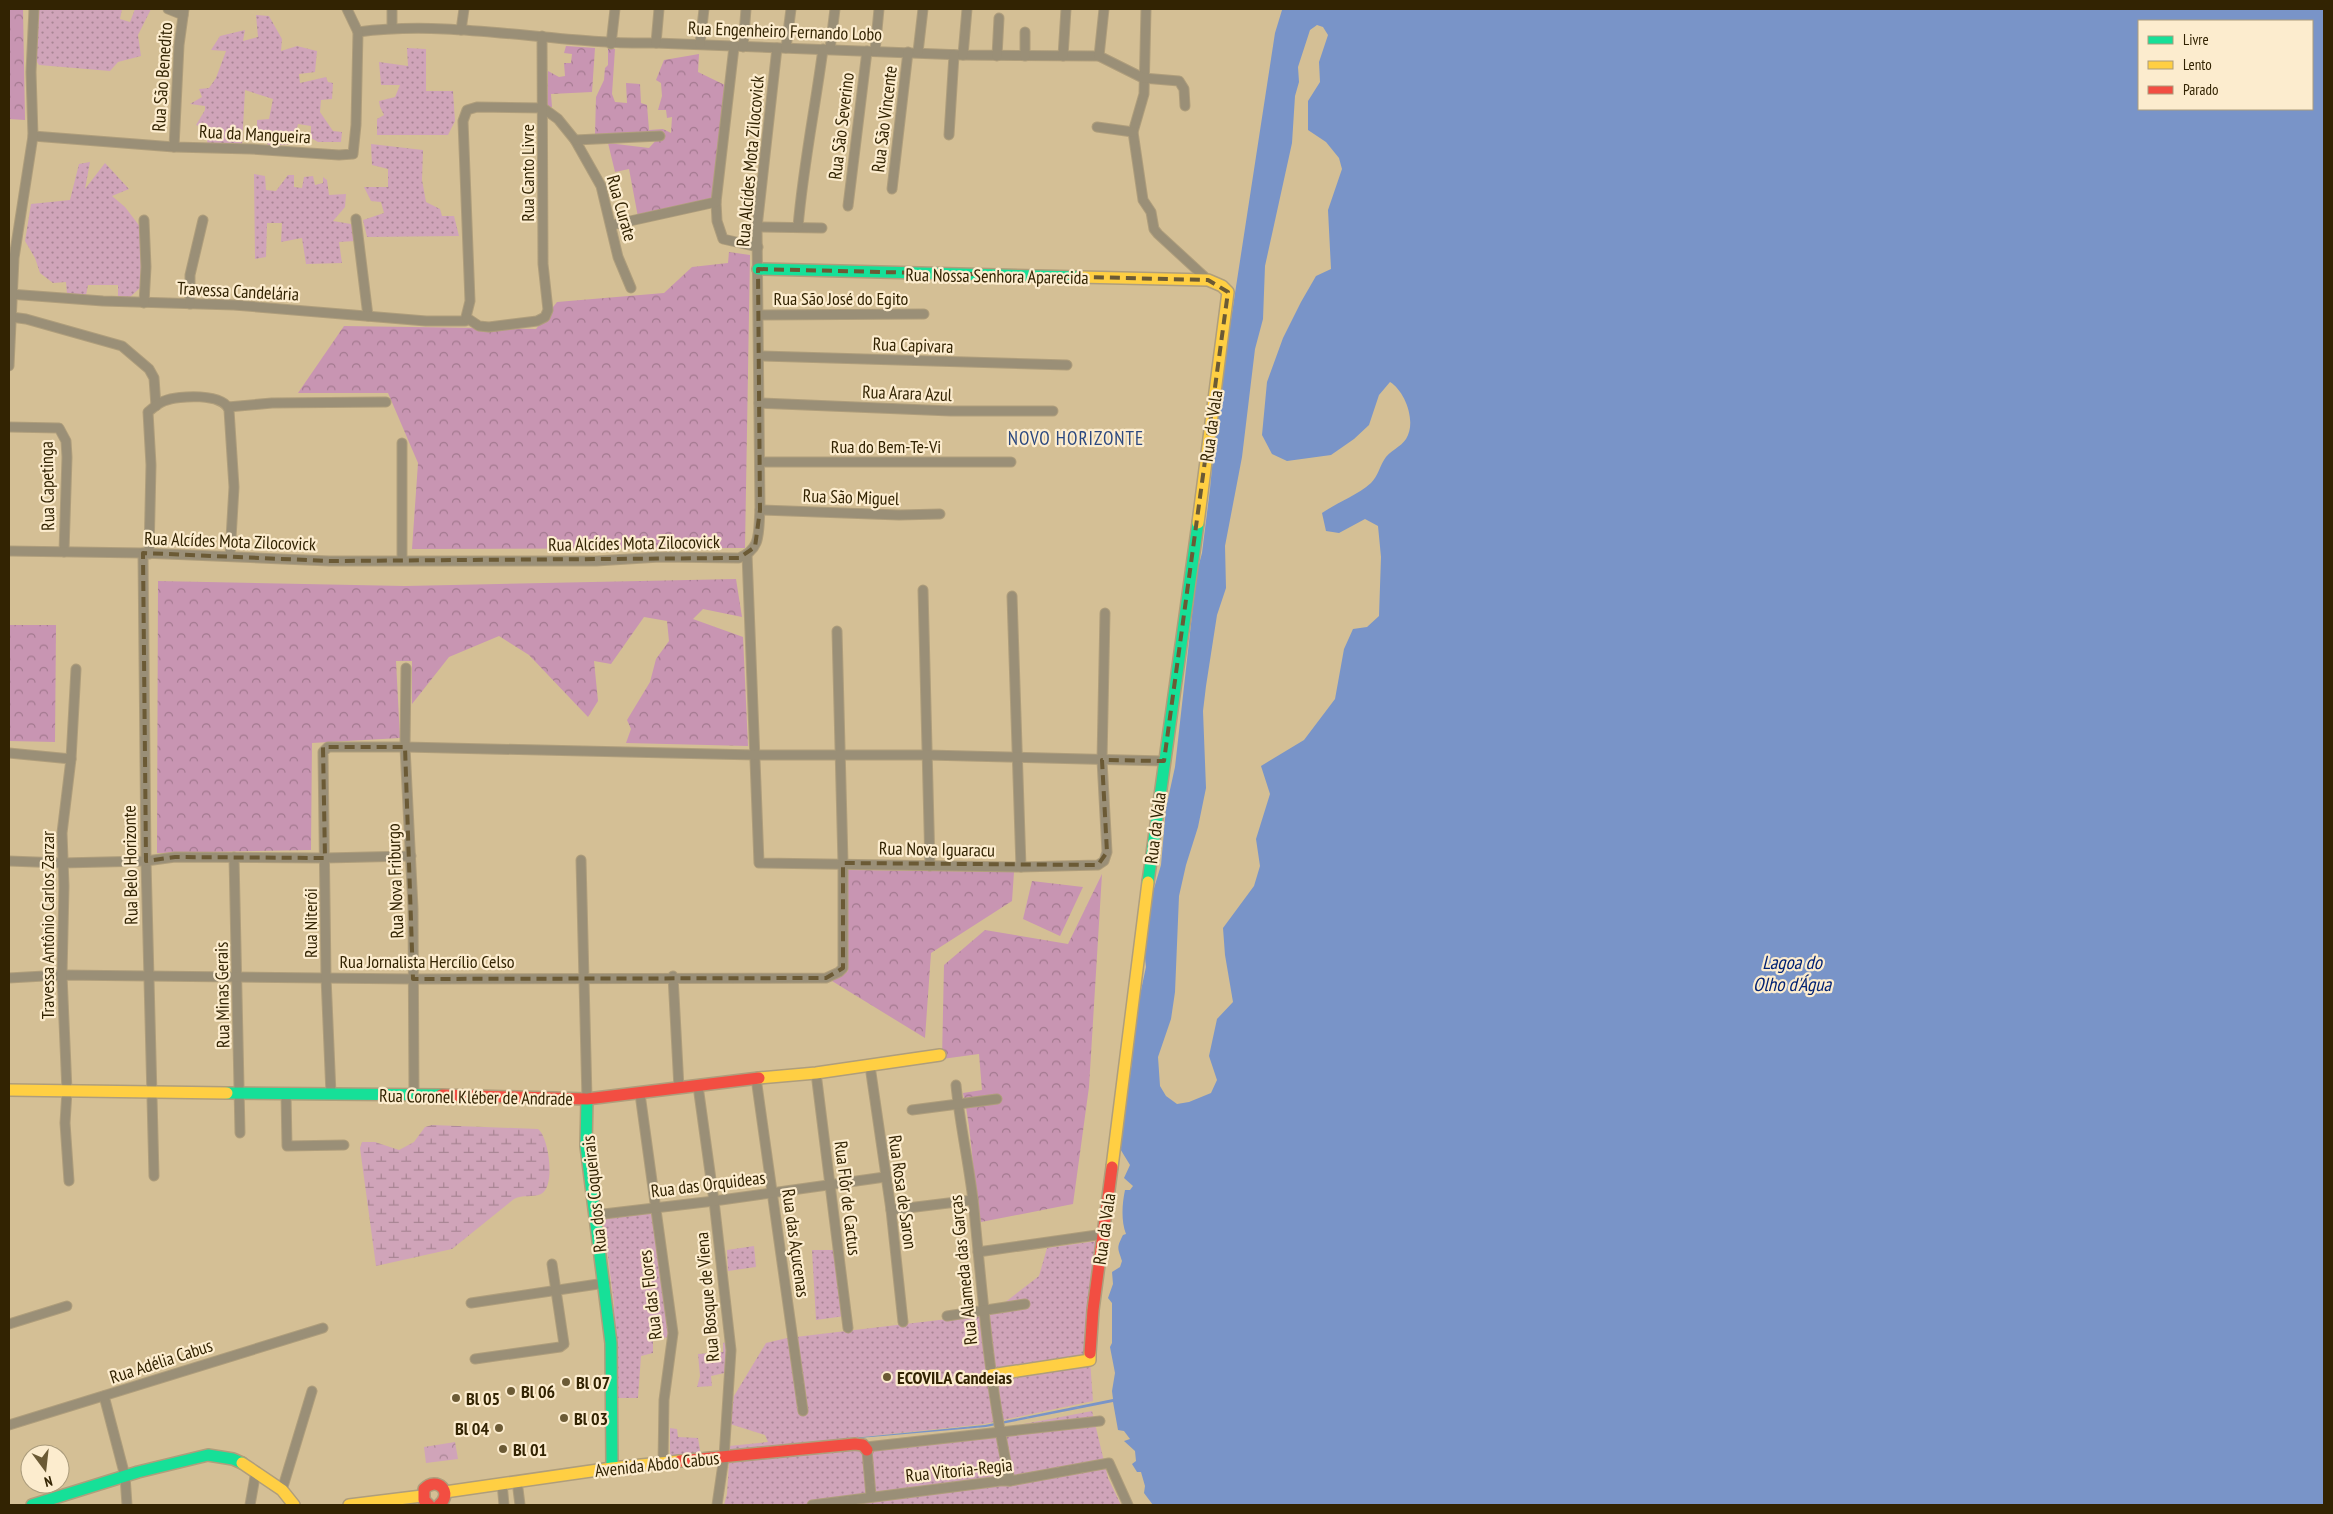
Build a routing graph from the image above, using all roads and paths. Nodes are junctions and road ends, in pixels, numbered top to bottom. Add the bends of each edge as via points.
1 (34, 9) edge
2 (168, 9) edge
3 (347, 9) edge
4 (392, 9) edge
5 (464, 9) edge
6 (615, 9) edge
7 (659, 9) edge
8 (704, 9) edge
9 (746, 9) edge
10 (791, 9) edge
11 (835, 9) edge
12 (878, 9) edge
13 (923, 9) edge
14 (967, 9) edge
15 (1066, 9) edge
16 (1104, 9) edge
17 (1146, 9) edge
18 (184, 12) edge
19 (999, 18) dead end
20 (392, 27) junction
21 (461, 30) junction
22 (358, 32) junction
23 (1025, 32) dead end
24 (542, 36) junction
25 (656, 43) junction
26 (611, 44) junction
27 (700, 44) junction
28 (738, 47) junction
29 (782, 48) junction
30 (827, 49) junction
31 (871, 51) junction
32 (913, 52) junction
33 (958, 55) junction
34 (997, 56) junction
35 (1025, 56) junction
36 (1063, 56) junction
37 (1099, 56) junction
38 (1143, 78) junction
39 (1185, 106) dead end
40 (543, 108) junction
41 (1097, 127) dead end
42 (1133, 132) junction
43 (949, 135) dead end
44 (33, 136) junction
45 (660, 136) dead end
46 (575, 140) junction
47 (174, 147) junction
48 (892, 189) dead end
49 (716, 202) junction
50 (848, 206) dead end
51 (356, 219) dead end
52 (144, 220) dead end
53 (202, 220) dead end
54 (612, 225) junction
55 (758, 227) junction
56 (798, 227) junction
57 (822, 228) dead end
58 (758, 247) junction
59 (758, 269) junction
60 (1208, 280) junction
61 (631, 288) dead end
62 (10, 294) edge
63 (144, 303) junction
64 (190, 304) junction
65 (924, 314) dead end
66 (759, 315) junction
67 (368, 316) junction
68 (11, 318) junction
69 (466, 319) junction
70 (759, 356) junction
71 (1067, 365) dead end
72 (9, 366) edge
73 (386, 402) dead end
74 (759, 403) junction
75 (156, 406) junction
76 (228, 407) junction
77 (1053, 411) dead end
78 (9, 427) edge
79 (402, 443) dead end
80 (760, 462) junction
81 (1011, 462) dead end
82 (760, 510) junction
83 (940, 514) dead end
84 (9, 552) edge
85 (64, 552) junction
86 (146, 554) junction
87 (747, 554) junction
88 (230, 556) junction
89 (402, 560) junction
90 (923, 590) dead end
91 (1012, 596) dead end
92 (1105, 613) dead end
93 (838, 631) dead end
94 (406, 668) dead end
95 (76, 669) dead end
96 (405, 746) junction
97 (9, 753) edge
98 (840, 754) junction
99 (756, 755) junction
100 (927, 755) junction
101 (1016, 757) junction
102 (71, 759) junction
103 (1102, 760) junction
104 (1164, 761) junction
105 (412, 856) junction
106 (234, 857) junction
107 (326, 858) junction
108 (580, 860) dead end
109 (9, 861) edge
110 (146, 861) junction
111 (62, 863) junction
112 (843, 863) junction
113 (930, 866) junction
114 (1021, 867) junction
115 (62, 975) junction
116 (237, 976) junction
117 (673, 976) junction
118 (149, 977) junction
119 (326, 977) junction
120 (584, 977) junction
121 (9, 978) edge
122 (413, 979) junction
123 (940, 1054) dead end
124 (870, 1066) junction
125 (816, 1073) junction
126 (756, 1078) junction
127 (956, 1085) dead end
128 (698, 1086) junction
129 (679, 1088) junction
130 (9, 1090) edge
131 (67, 1091) junction
132 (240, 1092) junction
133 (153, 1093) junction
134 (286, 1094) junction
135 (330, 1094) junction
136 (414, 1094) junction
137 (640, 1094) junction
138 (997, 1098) dead end
139 (587, 1099) junction
140 (958, 1104) junction
141 (912, 1110) dead end
142 (240, 1133) dead end
143 (344, 1145) dead end
144 (154, 1176) dead end
145 (885, 1177) junction
146 (68, 1181) dead end
147 (829, 1185) junction
148 (773, 1192) junction
149 (973, 1200) junction
150 (714, 1201) junction
151 (655, 1208) junction
152 (891, 1210) junction
153 (595, 1215) junction
154 (1104, 1234) junction
155 (978, 1252) junction
156 (552, 1264) dead end
157 (605, 1283) junction
158 (557, 1290) junction
159 (471, 1303) dead end
160 (1025, 1304) dead end
161 (67, 1306) dead end
162 (984, 1311) junction
163 (947, 1316) dead end
164 (904, 1322) dead end
165 (9, 1324) edge
166 (323, 1328) dead end
167 (848, 1328) dead end
168 (475, 1358) dead end
169 (991, 1375) junction
170 (312, 1391) dead end
171 (104, 1396) junction
172 (804, 1412) dead end
173 (1100, 1421) dead end
174 (9, 1425) edge
175 (999, 1428) junction
176 (866, 1448) junction
177 (724, 1457) junction
178 (663, 1463) junction
179 (612, 1468) junction
180 (256, 1471) junction
181 (125, 1476) junction
182 (518, 1481) junction
183 (1010, 1481) junction
184 (502, 1483) junction
185 (282, 1490) junction
186 (871, 1496) junction
187 (426, 1500) edge
188 (444, 1501) edge
189 (861, 1502) edge
190 (32, 1505) edge
191 (127, 1505) edge
192 (250, 1505) edge
193 (294, 1505) edge
194 (349, 1505) edge
195 (504, 1505) edge
196 (520, 1505) edge
197 (717, 1505) edge
198 (812, 1505) edge
199 (1128, 1505) edge

1 - 44 street via 31,72
2 - 18 street
3 - 22 street
4 - 20 street
5 - 21 street
6 - 26 street
7 - 25 street
8 - 27 street
9 - 28 street
10 - 29 street, Rua Alcídes Mota Zilocovick
11 - 30 street
12 - 31 street, Rua São Severino
13 - 32 street, Rua São Vincente
14 - 33 street
15 - 36 street
16 - 37 street
17 - 38 street
18 - 47 street, Rua São Benedito via 179,45
19 - 34 street
20 - 21 street, Rua Engenheiro Fernando Lobo
20 - 22 street, Rua Engenheiro Fernando Lobo
21 - 24 street, Rua Engenheiro Fernando Lobo
22 - 47 street, Rua da Mangueira via 353,154
23 - 35 street
24 - 26 street, Rua Engenheiro Fernando Lobo
24 - 40 street, Rua Canto Livre
25 - 26 street, Rua Engenheiro Fernando Lobo
25 - 27 street, Rua Engenheiro Fernando Lobo
27 - 28 street, Rua Engenheiro Fernando Lobo
28 - 29 street, Rua Engenheiro Fernando Lobo
28 - 49 street
29 - 30 street, Rua Engenheiro Fernando Lobo
29 - 55 street, Rua Alcídes Mota Zilocovick
30 - 31 street, Rua Engenheiro Fernando Lobo
30 - 56 street via 802,178
31 - 32 street, Rua Engenheiro Fernando Lobo
31 - 50 street, Rua São Severino
32 - 33 street, Rua Engenheiro Fernando Lobo
32 - 48 street, Rua São Vincente
33 - 34 street, Rua Engenheiro Fernando Lobo
33 - 43 street
34 - 35 street, Rua Engenheiro Fernando Lobo
35 - 36 street, Rua Engenheiro Fernando Lobo
36 - 37 street, Rua Engenheiro Fernando Lobo
37 - 38 street, Rua Engenheiro Fernando Lobo
38 - 39 street, Rua Engenheiro Fernando Lobo via 1179,81 1184,89
38 - 42 street via 1143,102
40 - 46 street, Rua Curate
40 - 69 street via 471,107 465,114 469,287
40 - 69 street, Rua Canto Livre via 543,264 548,310 545,317 537,321 489,327
41 - 42 street
42 - 60 street via 1144,200 1151,212 1154,229
44 - 47 street, Rua da Mangueira
44 - 62 street
45 - 46 street
46 - 54 street, Rua Curate via 601,186
49 - 54 street
49 - 58 street via 717,221 724,239
51 - 67 street
52 - 63 street
53 - 64 street via 190,276
54 - 61 street, Rua Curate via 618,257
55 - 56 street
55 - 58 street, Rua Alcídes Mota Zilocovick
56 - 57 street
58 - 59 street, Rua Alcídes Mota Zilocovick
59 - 60 street, Rua Nossa Senhora Aparecida
59 - 66 street, Rua Alcídes Mota Zilocovick
60 - 104 street, Rua da Vala via 1222,286 1228,296
62 - 63 street, Travessa Candelária
62 - 68 street
63 - 64 street, Travessa Candelária
64 - 67 street, Travessa Candelária
65 - 66 street, Rua São José do Egito
66 - 70 street, Rua Alcídes Mota Zilocovick
67 - 69 street, Travessa Candelária via 426,321
68 - 72 street
68 - 75 street via 26,319 122,346 149,369 154,378
70 - 71 street, Rua Capivara
70 - 74 street, Rua Alcídes Mota Zilocovick
73 - 76 street via 272,403
74 - 77 street, Rua Arara Azul via 951,411
74 - 80 street, Rua Alcídes Mota Zilocovick
75 - 76 street via 171,399 215,398
75 - 86 street, Rua Belo Horizonte via 148,412 151,465
76 - 88 street via 234,487
78 - 85 street, Rua Capetinga via 59,428 66,441
79 - 89 street
80 - 81 street, Rua do Bem-Te-Vi
80 - 82 street, Rua Alcídes Mota Zilocovick
82 - 83 street, Rua São Miguel
82 - 87 street, Rua Alcídes Mota Zilocovick via 758,540
84 - 85 street, Rua Alcídes Mota Zilocovick
85 - 86 street, Rua Alcídes Mota Zilocovick
86 - 88 street, Rua Alcídes Mota Zilocovick
86 - 110 street, Rua Belo Horizonte
87 - 89 street, Rua Alcídes Mota Zilocovick via 739,558 660,557 596,562
87 - 99 street
88 - 89 street, Rua Alcídes Mota Zilocovick via 329,561
90 - 100 street
91 - 101 street
92 - 103 street
93 - 98 street
94 - 96 street, Rua Nova Friburgo
95 - 102 street, Travessa Antônio Carlos Zarzar
96 - 99 street
96 - 105 street, Rua Nova Friburgo
96 - 107 street, Rua Niterói via 328,747 324,752
97 - 102 street
98 - 99 street
98 - 100 street
98 - 112 street
99 - 112 street, Rua Nova Iguaracu via 759,863
100 - 101 street
100 - 113 street
101 - 103 street
101 - 114 street
102 - 111 street, Travessa Antônio Carlos Zarzar
103 - 104 street
103 - 114 street, Rua Nova Iguaracu via 1107,852 1104,861 1098,865
104 - 154 street, Rua da Vala
105 - 107 street
105 - 122 street, Rua Nova Friburgo
106 - 107 street
106 - 110 street via 175,857
106 - 116 street, Rua Minas Gerais
107 - 119 street, Rua Niterói
108 - 120 street, Rua dos Coqueirais
109 - 111 street
110 - 111 street
110 - 118 street, Rua Belo Horizonte
111 - 115 street, Travessa Antônio Carlos Zarzar
112 - 113 street, Rua Nova Iguaracu
112 - 117 street, Rua Jornalista Hercílio Celso via 843,968 838,972 826,978
113 - 114 street, Rua Nova Iguaracu
115 - 118 street, Rua Jornalista Hercílio Celso
115 - 121 street, Rua Jornalista Hercílio Celso
115 - 131 street, Travessa Antônio Carlos Zarzar
116 - 118 street, Rua Jornalista Hercílio Celso
116 - 119 street, Rua Jornalista Hercílio Celso
116 - 132 street, Rua Minas Gerais
117 - 120 street, Rua Jornalista Hercílio Celso
117 - 129 street
118 - 133 street, Rua Belo Horizonte
119 - 122 street, Rua Jornalista Hercílio Celso
119 - 135 street, Rua Niterói
120 - 122 street, Rua Jornalista Hercílio Celso
120 - 139 street, Rua dos Coqueirais
122 - 136 street, Rua Nova Friburgo
123 - 124 street, Rua Coronel Kléber de Andrade
124 - 125 street, Rua Coronel Kléber de Andrade
124 - 145 street, Rua Rosa de Saron
125 - 126 street, Rua Coronel Kléber de Andrade
125 - 147 street, Rua Flôr de Cactus
126 - 128 street, Rua Coronel Kléber de Andrade
126 - 148 street, Rua das Açucenas
127 - 140 street, Rua Alameda das Garças
128 - 129 street, Rua Coronel Kléber de Andrade
128 - 150 street, Rua Bosque de Viena
129 - 137 street, Rua Coronel Kléber de Andrade
130 - 131 street, Rua Coronel Kléber de Andrade
131 - 133 street, Rua Coronel Kléber de Andrade
131 - 146 street, Travessa Antônio Carlos Zarzar
132 - 133 street, Rua Coronel Kléber de Andrade
132 - 134 street, Rua Coronel Kléber de Andrade
132 - 142 street, Rua Minas Gerais
133 - 144 street, Rua Belo Horizonte
134 - 135 street, Rua Coronel Kléber de Andrade
134 - 143 street via 287,1146
135 - 136 street, Rua Coronel Kléber de Andrade
136 - 139 street, Rua Coronel Kléber de Andrade
137 - 139 street, Rua Coronel Kléber de Andrade
137 - 151 street, Rua das Flores
138 - 140 street
139 - 153 street, Rua dos Coqueirais via 586,1146
140 - 141 street
140 - 149 street, Rua Alameda das Garças
145 - 147 street, Rua das Orquideas
145 - 152 street, Rua Rosa de Saron
147 - 148 street, Rua das Orquideas
147 - 167 street, Rua Flôr de Cactus
148 - 150 street, Rua das Orquideas
148 - 172 street, Rua das Açucenas
149 - 152 street
149 - 155 street, Rua Alameda das Garças
150 - 151 street, Rua das Orquideas
150 - 177 street, Rua Bosque de Viena via 731,1350
151 - 153 street, Rua das Orquideas
151 - 178 street, Rua das Flores via 673,1333 664,1400
152 - 164 street, Rua Rosa de Saron
153 - 157 street, Rua dos Coqueirais
154 - 155 street
154 - 169 street, Rua da Vala via 1093,1310 1090,1360
155 - 162 street, Rua Alameda das Garças
156 - 158 street
157 - 158 street
157 - 179 street, Rua dos Coqueirais via 612,1359
158 - 159 street
158 - 168 street via 564,1344
160 - 162 street
161 - 165 street
162 - 163 street
162 - 169 street, Rua Alameda das Garças
166 - 171 street, Rua Adélia Cabus
169 - 175 street, Rua Alameda das Garças
170 - 185 street
171 - 174 street, Rua Adélia Cabus
171 - 181 street
173 - 175 street
175 - 176 street
175 - 183 street, Rua Alameda das Garças
176 - 177 street, Avenida Abdo Cabus via 855,1444
176 - 186 street
177 - 178 street, Avenida Abdo Cabus
177 - 197 street, Rua Bosque de Viena
178 - 179 street, Avenida Abdo Cabus
179 - 182 street, Avenida Abdo Cabus
180 - 181 street via 233,1459 208,1455
180 - 185 street
180 - 192 street
181 - 190 street
181 - 191 street
182 - 184 street, Avenida Abdo Cabus
182 - 196 street
183 - 186 street, Rua Vitoria-Regia
183 - 199 street, Rua Vitoria-Regia via 1110,1463
184 - 188 street, Avenida Abdo Cabus
184 - 195 street
185 - 193 street
186 - 189 street, Rua Vitoria-Regia
187 - 188 street, Avenida Abdo Cabus via 427,1486 434,1483 441,1486
187 - 194 street
189 - 198 street, Rua Vitoria-Regia

